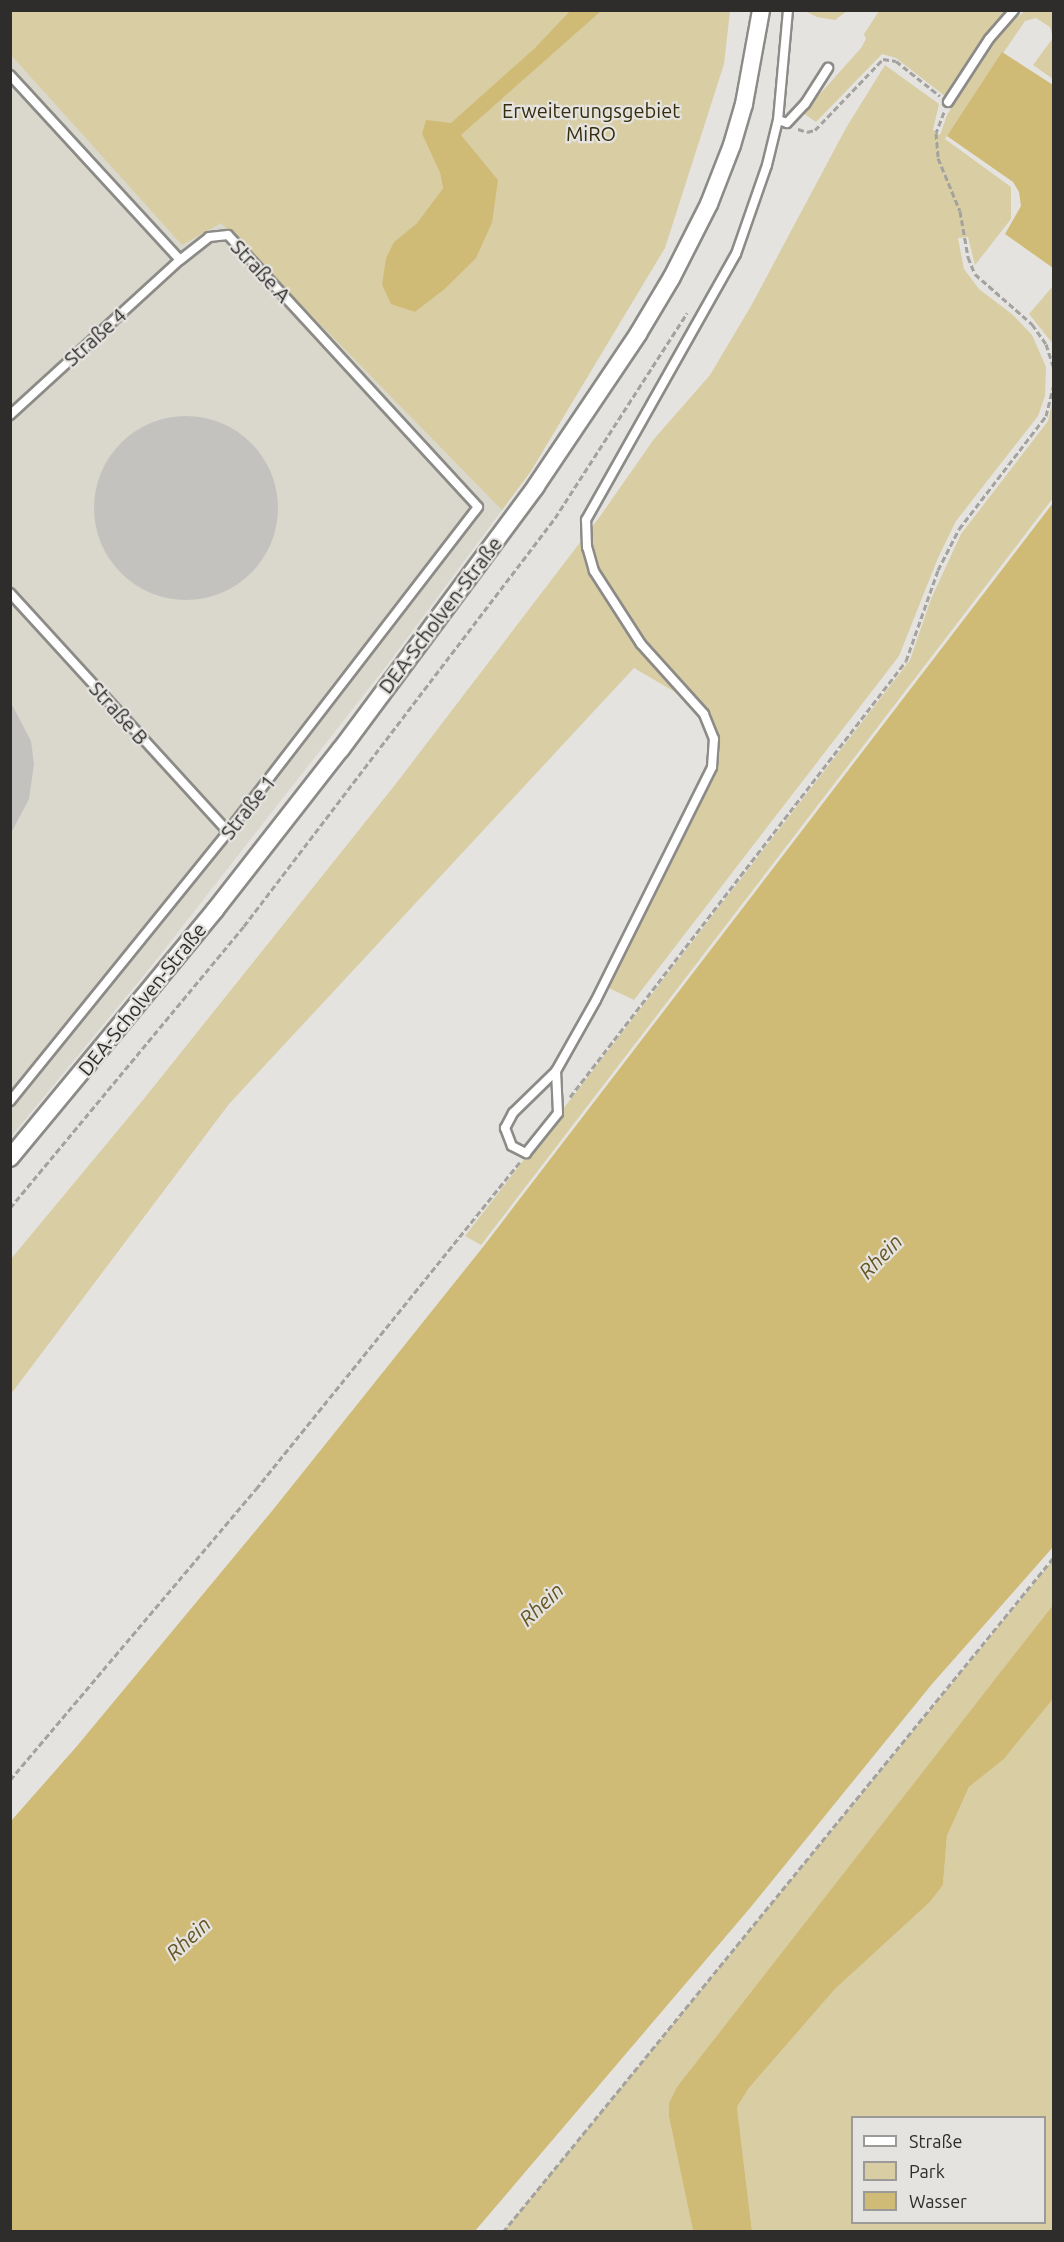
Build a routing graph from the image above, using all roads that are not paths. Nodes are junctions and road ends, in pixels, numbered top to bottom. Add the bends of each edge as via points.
1 (761, 10) edge
2 (788, 10) edge
3 (1014, 10) edge
4 (828, 68) dead end
5 (10, 75) edge
6 (948, 102) road end
7 (782, 121) junction
8 (180, 260) junction
9 (10, 415) edge
10 (478, 507) joint
11 (10, 593) edge
12 (228, 832) junction
13 (556, 1071) junction
14 (10, 1101) edge
15 (10, 1158) edge

1 - 15 street, DEA-Scholven-Straße via 732,145 709,204 638,334 536,486 341,749
2 - 7 lane
3 - 6 lane via 989,39
4 - 7 lane via 805,104
5 - 8 lane
7 - 13 lane via 736,254 586,520 587,547 594,571 641,644 704,714 714,739 712,767 596,1000
8 - 9 lane, Straße 4
8 - 10 lane, Straße A via 209,237 228,235
10 - 12 lane, Straße 1
11 - 12 lane, Straße B
12 - 14 lane, Straße 1
13 - 13 lane via 513,1113 505,1128 512,1146 526,1153 558,1113

